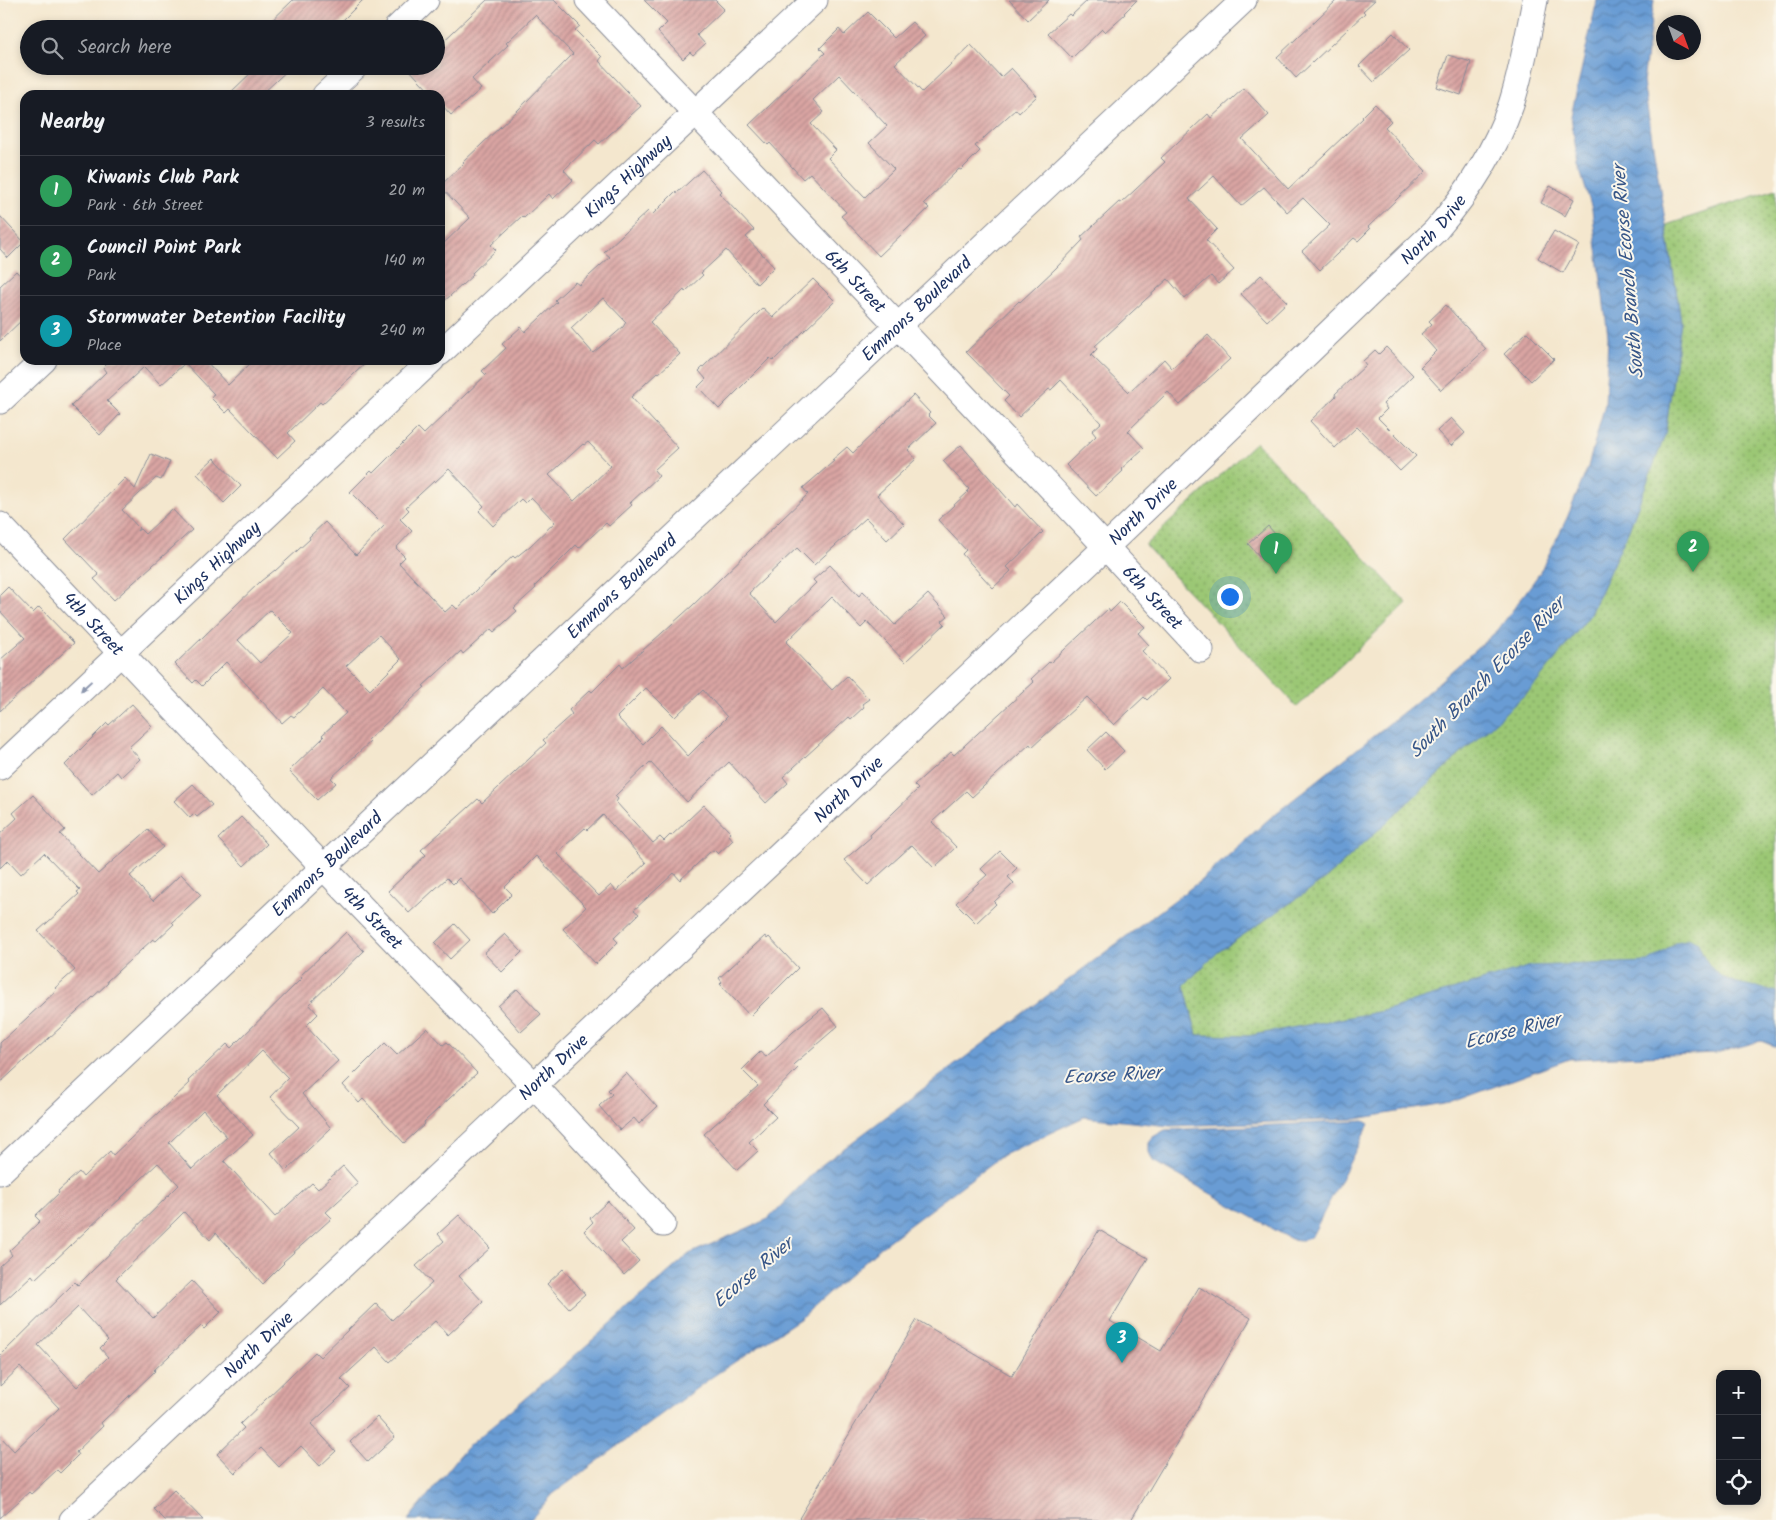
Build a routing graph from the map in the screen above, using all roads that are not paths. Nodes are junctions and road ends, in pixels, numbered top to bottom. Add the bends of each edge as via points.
1 (426, 0) edge
2 (588, 0) edge
3 (815, 0) edge
4 (1244, 0) edge
5 (1535, 0) edge
6 (405, 20) edge
7 (346, 75) edge
8 (330, 90) edge
9 (695, 113) junction
10 (899, 326) junction
11 (445, 348) edge
12 (39, 365) edge
13 (427, 365) edge
14 (0, 401) edge
15 (0, 525) edge
16 (1106, 547) junction
17 (1201, 650) dead end
18 (121, 652) junction
19 (0, 767) edge
20 (324, 868) junction
21 (534, 1084) junction
22 (0, 1172) edge
23 (663, 1224) dead end
24 (72, 1520) edge

1 - 6 street
2 - 9 street, 6th Street
3 - 9 street, Kings Highway
4 - 10 street, Emmons Boulevard
5 - 16 street, North Drive via 1511,106 1487,158 1456,206 1418,249
7 - 8 street
9 - 10 street, 6th Street
9 - 11 street, Kings Highway
10 - 16 street, 6th Street
10 - 20 street, Emmons Boulevard
12 - 14 street
13 - 18 street, Kings Highway
15 - 18 street, 4th Street
16 - 17 street, 6th Street
16 - 21 street, North Drive
18 -> 19 street, Kings Highway
18 - 20 street, 4th Street
20 - 21 street, 4th Street
20 - 22 street, Emmons Boulevard
21 - 23 street, 4th Street
21 - 24 street, North Drive

